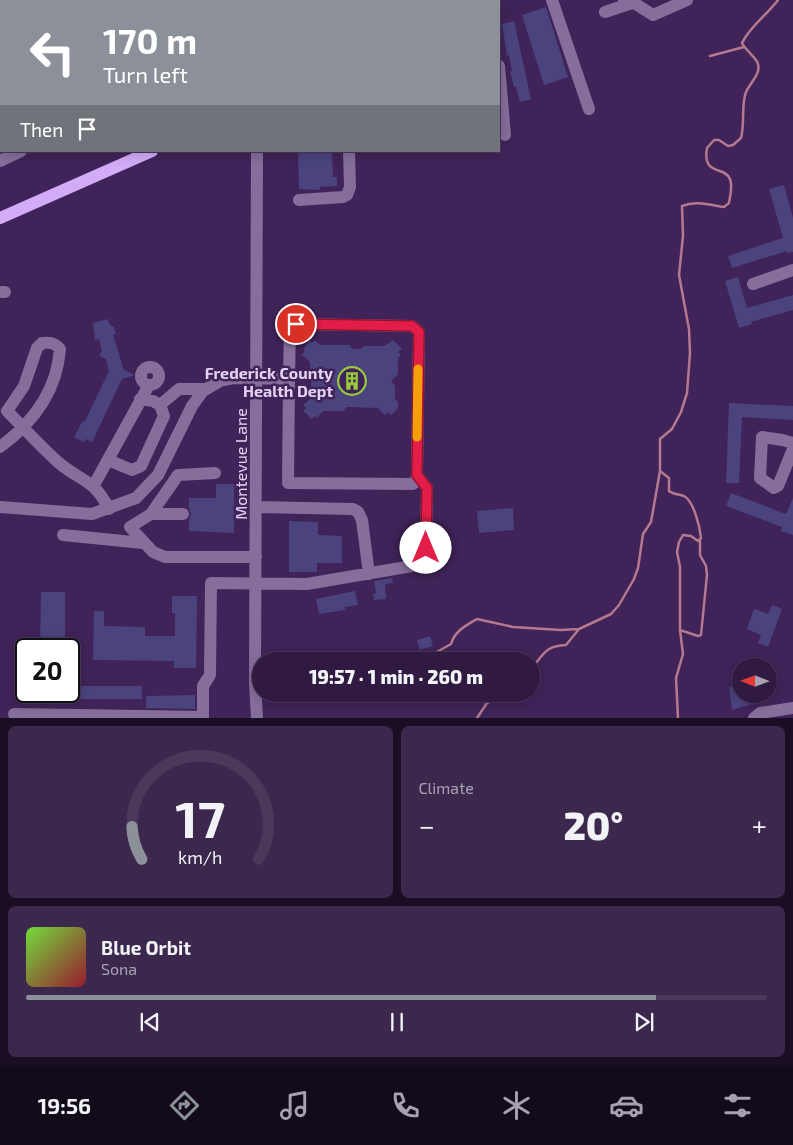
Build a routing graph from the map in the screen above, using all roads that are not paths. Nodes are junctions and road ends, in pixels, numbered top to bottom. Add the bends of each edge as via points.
1 (552, 0) edge
2 (687, 0) edge
3 (625, 2) edge
4 (605, 12) dead end
5 (500, 78) edge
6 (589, 109) dead end
7 (505, 135) dead end
8 (19, 152) edge
9 (150, 152) edge
10 (257, 152) edge
11 (349, 152) edge
12 (0, 160) edge
13 (299, 200) dead end
14 (0, 218) edge
15 (793, 270) edge
16 (753, 284) dead end
17 (256, 379) junction
18 (289, 379) junction
19 (149, 385) dead end
20 (207, 389) junction
21 (140, 399) junction
22 (160, 405) junction
23 (4, 414) edge
24 (24, 427) junction
25 (793, 444) edge
26 (0, 447) edge
27 (793, 449) edge
28 (108, 460) junction
29 (215, 473) dead end
30 (417, 475) junction
31 (94, 485) junction
32 (0, 507) edge
33 (256, 507) junction
34 (109, 509) junction
35 (151, 514) junction
36 (182, 514) dead end
37 (63, 535) dead end
38 (143, 543) junction
39 (256, 557) junction
40 (369, 574) junction
41 (256, 584) junction
42 (793, 708) edge
43 (14, 714) dead end
44 (203, 717) edge
45 (257, 718) edge
46 (754, 718) edge

1 - 6 street
2 - 3 street via 653,15 634,3
3 - 4 street
5 - 7 street
8 - 12 street
9 - 14 main road
10 - 17 street, Montevue Lane
11 - 13 street via 350,187 347,195
15 - 16 street
17 - 18 street
17 - 20 street via 234,378 220,381
17 - 33 street, Montevue Lane
18 - 30 street via 288,483 413,484
18 - 30 street via 290,328 296,324 412,326 419,332
19 - 21 street
20 - 22 street via 179,389
20 - 34 street via 192,406 158,475 136,498
21 - 22 street
21 - 28 street
22 - 28 street via 162,422 141,466 132,470
23 - 24 street
23 - 24 street via 24,386 37,348 42,343 56,345 60,349 59,365 50,392
24 - 26 street
24 - 31 street via 60,463
25 - 27 street via 762,436 760,478 774,488 778,486
28 - 31 street
29 - 35 street via 178,475
30 - 40 street via 427,488 423,557 412,566
31 - 34 street
32 - 34 street via 92,514
33 - 39 street, Montevue Lane
33 - 40 street via 353,509 362,520
35 - 36 street
35 - 38 street via 130,527
37 - 38 street
38 - 39 street via 165,557
39 - 41 street, Montevue Lane
40 - 41 street via 308,584
41 - 44 street via 211,583 210,675 202,686
41 - 45 street, Montevue Lane
42 - 46 street via 760,713
43 - 44 street

